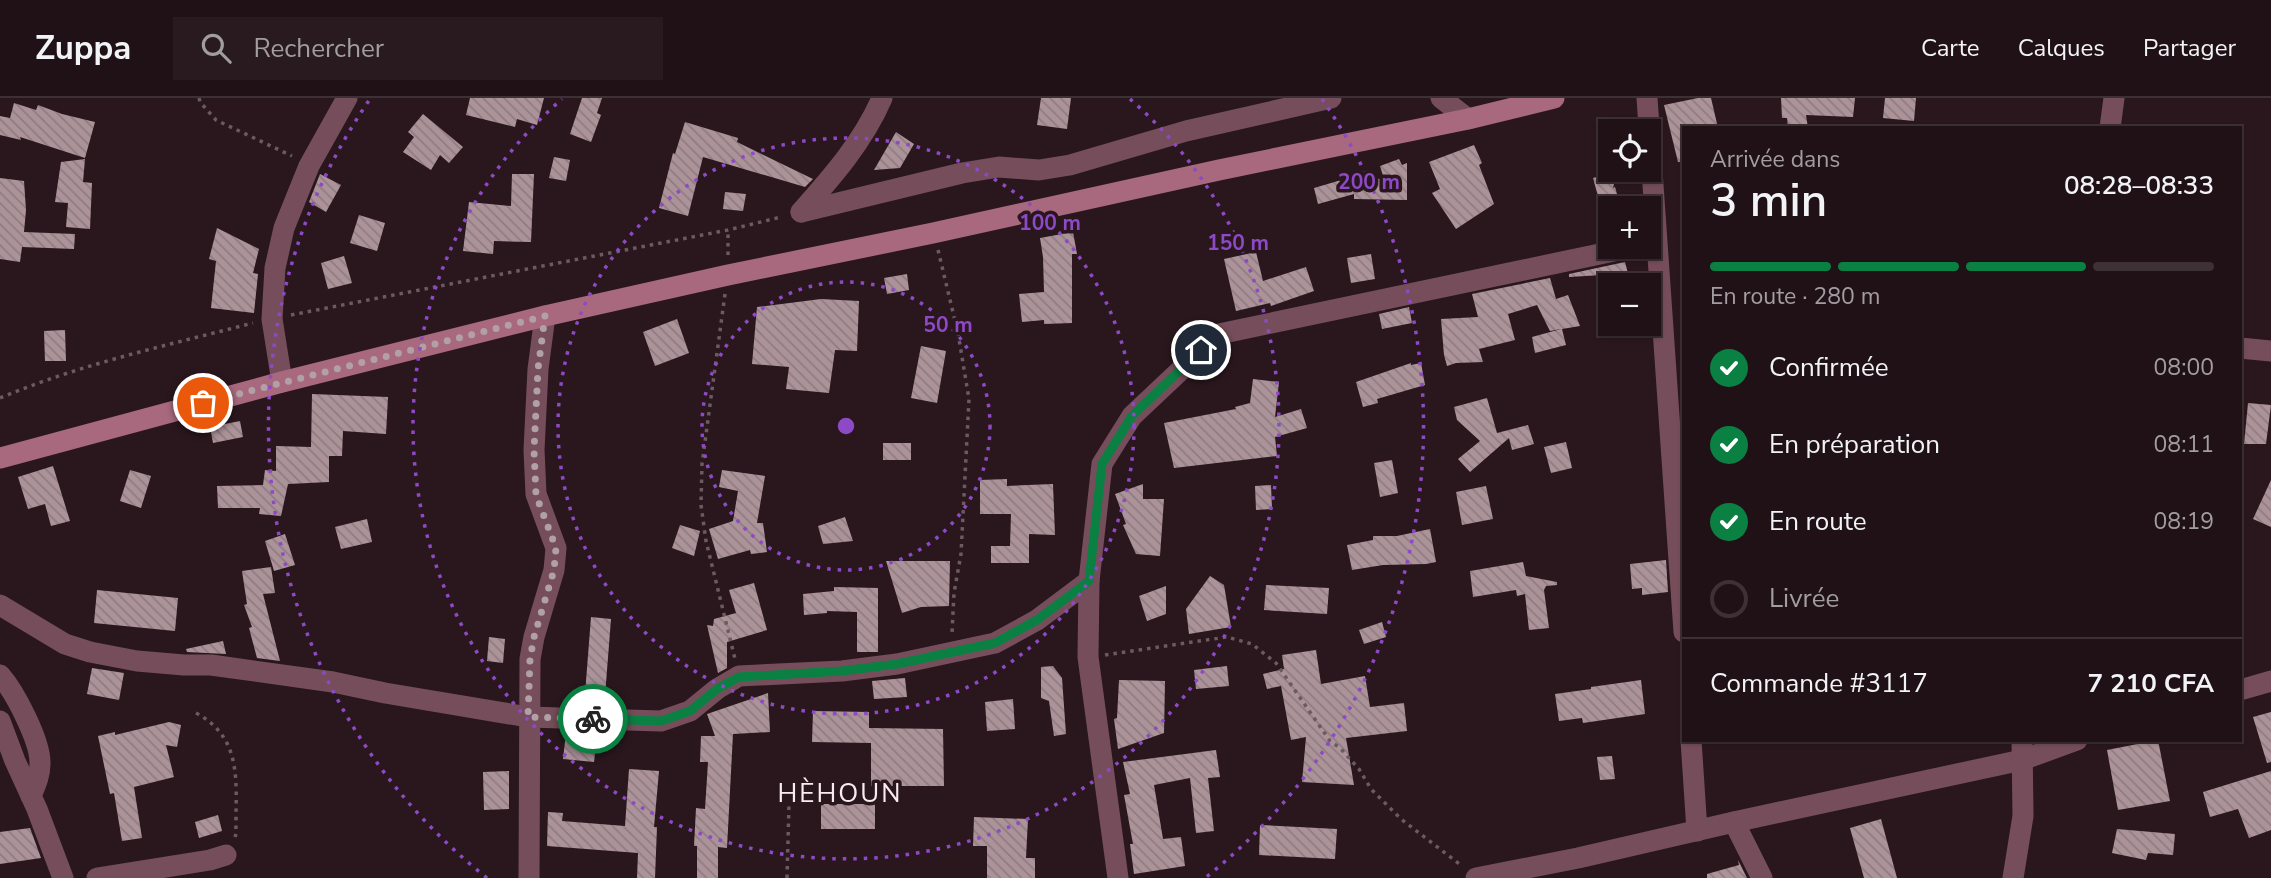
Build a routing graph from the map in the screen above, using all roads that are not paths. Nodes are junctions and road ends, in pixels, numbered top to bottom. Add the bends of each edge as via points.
1 (347, 98) edge
2 (882, 98) edge
3 (1331, 98) edge
4 (1441, 98) edge
5 (1554, 98) edge
6 (1647, 98) edge
7 (2114, 98) edge
8 (1468, 119) junction
9 (2110, 126) edge
10 (1651, 196) edge
11 (1598, 254) edge
12 (1654, 259) edge
13 (545, 316) junction
14 (2242, 348) edge
15 (2271, 351) edge
16 (282, 382) junction
17 (0, 458) edge
18 (1089, 581) junction
19 (0, 605) edge
20 (1682, 607) edge
21 (0, 675) edge
22 (2271, 681) edge
23 (2242, 689) edge
24 (528, 717) junction
25 (0, 721) edge
26 (1691, 742) edge
27 (2066, 742) edge
28 (4, 745) edge
29 (2022, 750) edge
30 (31, 796) junction
31 (1734, 822) junction
32 (1697, 831) junction
33 (226, 855) road end
34 (1486, 877) edge
35 (63, 878) edge
36 (97, 878) edge
37 (529, 878) edge
38 (1118, 878) edge
39 (1762, 878) edge
40 (2013, 878) edge

1 - 16 street via 309,166 284,228 275,268 272,318
2 - 3 street via 852,153 801,212 962,173 1070,165 1186,131
4 - 8 street
5 - 8 main road
6 - 10 street
7 - 9 street
8 - 13 main road
11 - 18 street via 1219,334 1132,416 1102,464
12 - 20 street
13 - 16 main road
13 - 24 street via 538,369 536,495 556,548 530,659
14 - 15 street
16 - 17 main road
18 - 24 street via 1037,620 995,643 897,664 739,677 690,711 661,721
18 - 38 street via 1088,657
19 - 24 street via 65,644 90,652 333,682
21 - 30 street via 18,699 37,744 40,775
22 - 23 street
24 - 37 street
25 - 28 street
26 - 32 street
27 - 29 street
28 - 30 street
29 - 31 street
29 - 40 street via 2023,816
30 - 35 street
31 - 32 street
31 - 39 street
32 - 34 street
33 - 36 street

